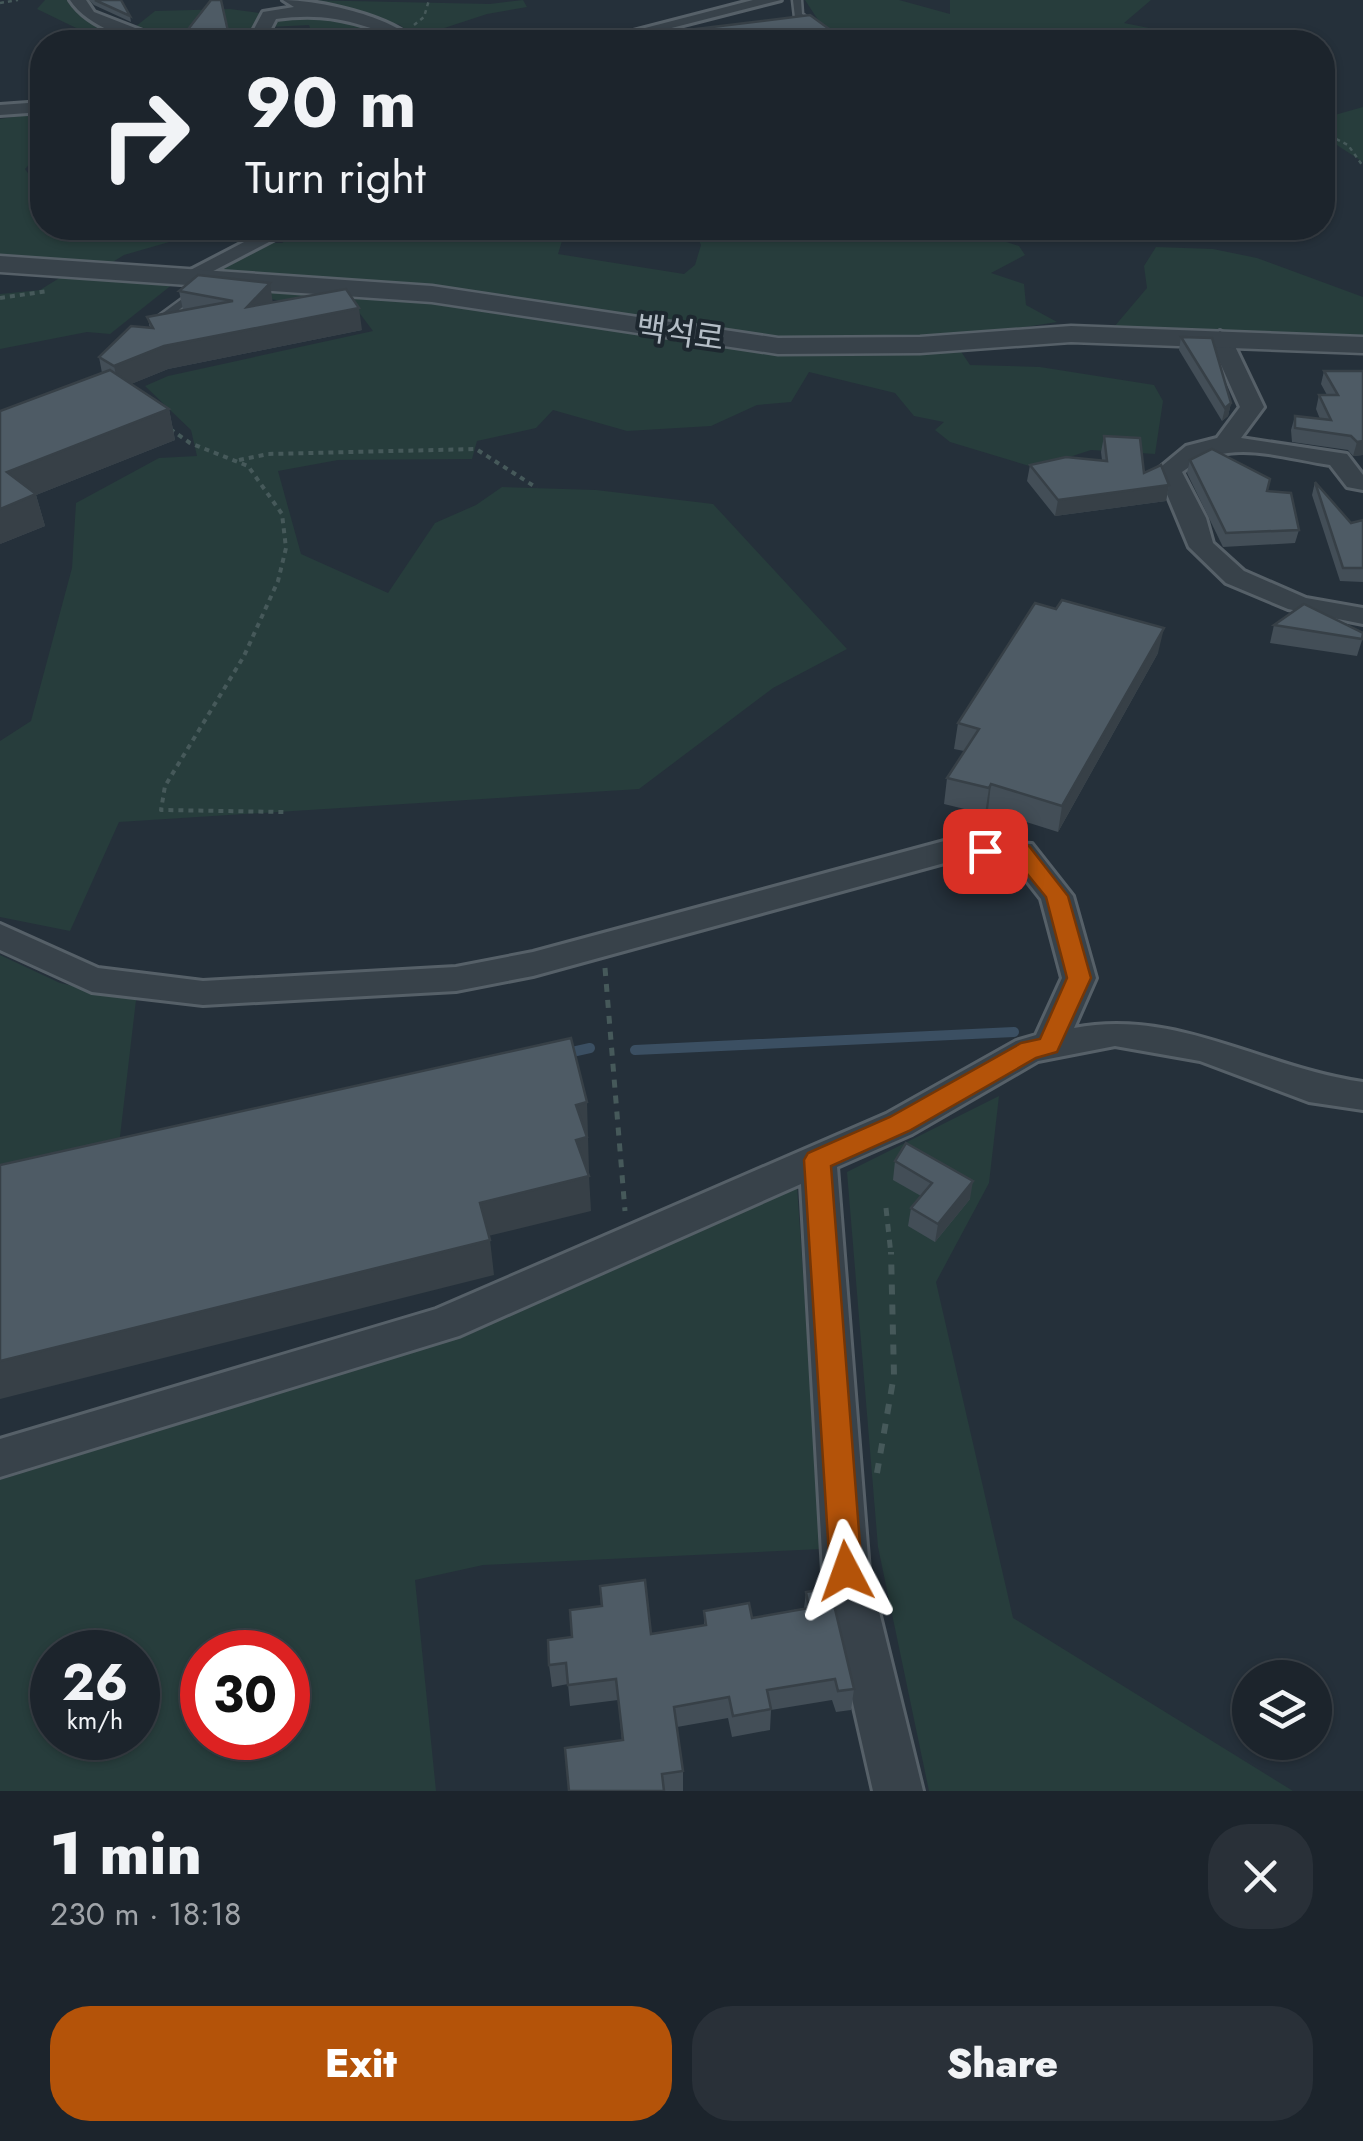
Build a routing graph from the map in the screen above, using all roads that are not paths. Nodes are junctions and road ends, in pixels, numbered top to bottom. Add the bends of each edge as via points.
1 (78, 0) edge
2 (291, 0) edge
3 (774, 0) edge
4 (797, 0) edge
5 (310, 10) junction
6 (130, 30) edge
7 (264, 30) edge
8 (394, 30) edge
9 (649, 30) edge
10 (819, 30) edge
11 (30, 108) edge
12 (0, 110) edge
13 (265, 240) edge
14 (0, 264) edge
15 (200, 277) junction
16 (137, 336) edge
17 (1220, 338) junction
18 (1363, 346) edge
19 (1224, 443) junction
20 (1363, 483) edge
21 (1363, 616) edge
22 (0, 936) edge
23 (1049, 1046) junction
24 (1363, 1096) edge
25 (818, 1160) junction
26 (0, 1458) edge
27 (898, 1791) edge

1 - 6 street via 88,15
2 - 5 street
3 - 9 street
4 - 10 lane via 798,15
5 - 7 street via 269,15
5 - 8 street
11 - 12 street
13 - 15 street
14 - 15 street, 백석로
15 - 16 lane via 186,302
15 - 17 street, 백석로 via 432,294 778,346 1071,334
17 - 18 street, 백석로
17 - 19 street via 1252,408
19 - 20 street via 1338,459
19 - 21 street via 1194,452 1170,470 1201,546 1246,584 1312,610
22 - 23 street via 92,980 203,993 456,978 603,945 948,850 1021,851 1057,896 1079,978
23 - 24 street via 1115,1033 1204,1049 1309,1088
23 - 25 street
25 - 26 street via 444,1324
25 - 27 street via 846,1571

